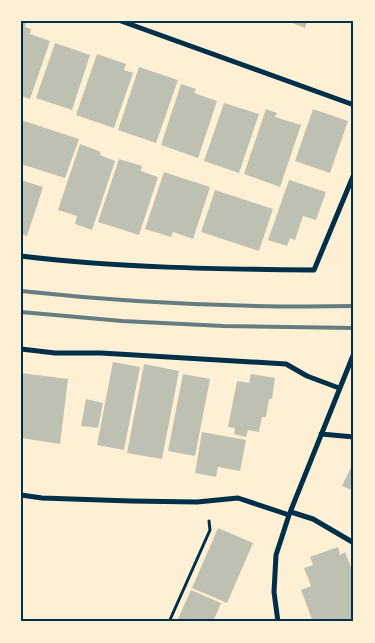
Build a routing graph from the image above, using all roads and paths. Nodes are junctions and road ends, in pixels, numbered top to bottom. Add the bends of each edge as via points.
1 (121, 21) edge
2 (354, 105) edge
3 (354, 174) edge
4 (21, 256) edge
5 (21, 349) edge
6 (354, 353) edge
7 (340, 388) junction
8 (321, 434) junction
9 (354, 437) edge
10 (21, 495) edge
11 (206, 501) junction
12 (290, 513) junction
13 (354, 544) edge
14 (169, 622) edge
15 (278, 622) edge

1 - 2 street
3 - 4 street via 314,270 204,268 59,261
5 - 7 street via 286,364
6 - 7 street
7 - 8 street
8 - 9 street
8 - 12 street
10 - 11 street via 130,502
11 - 12 street via 238,498
11 - 14 path via 210,530
12 - 13 street via 314,520
12 - 15 street via 276,555 274,592

